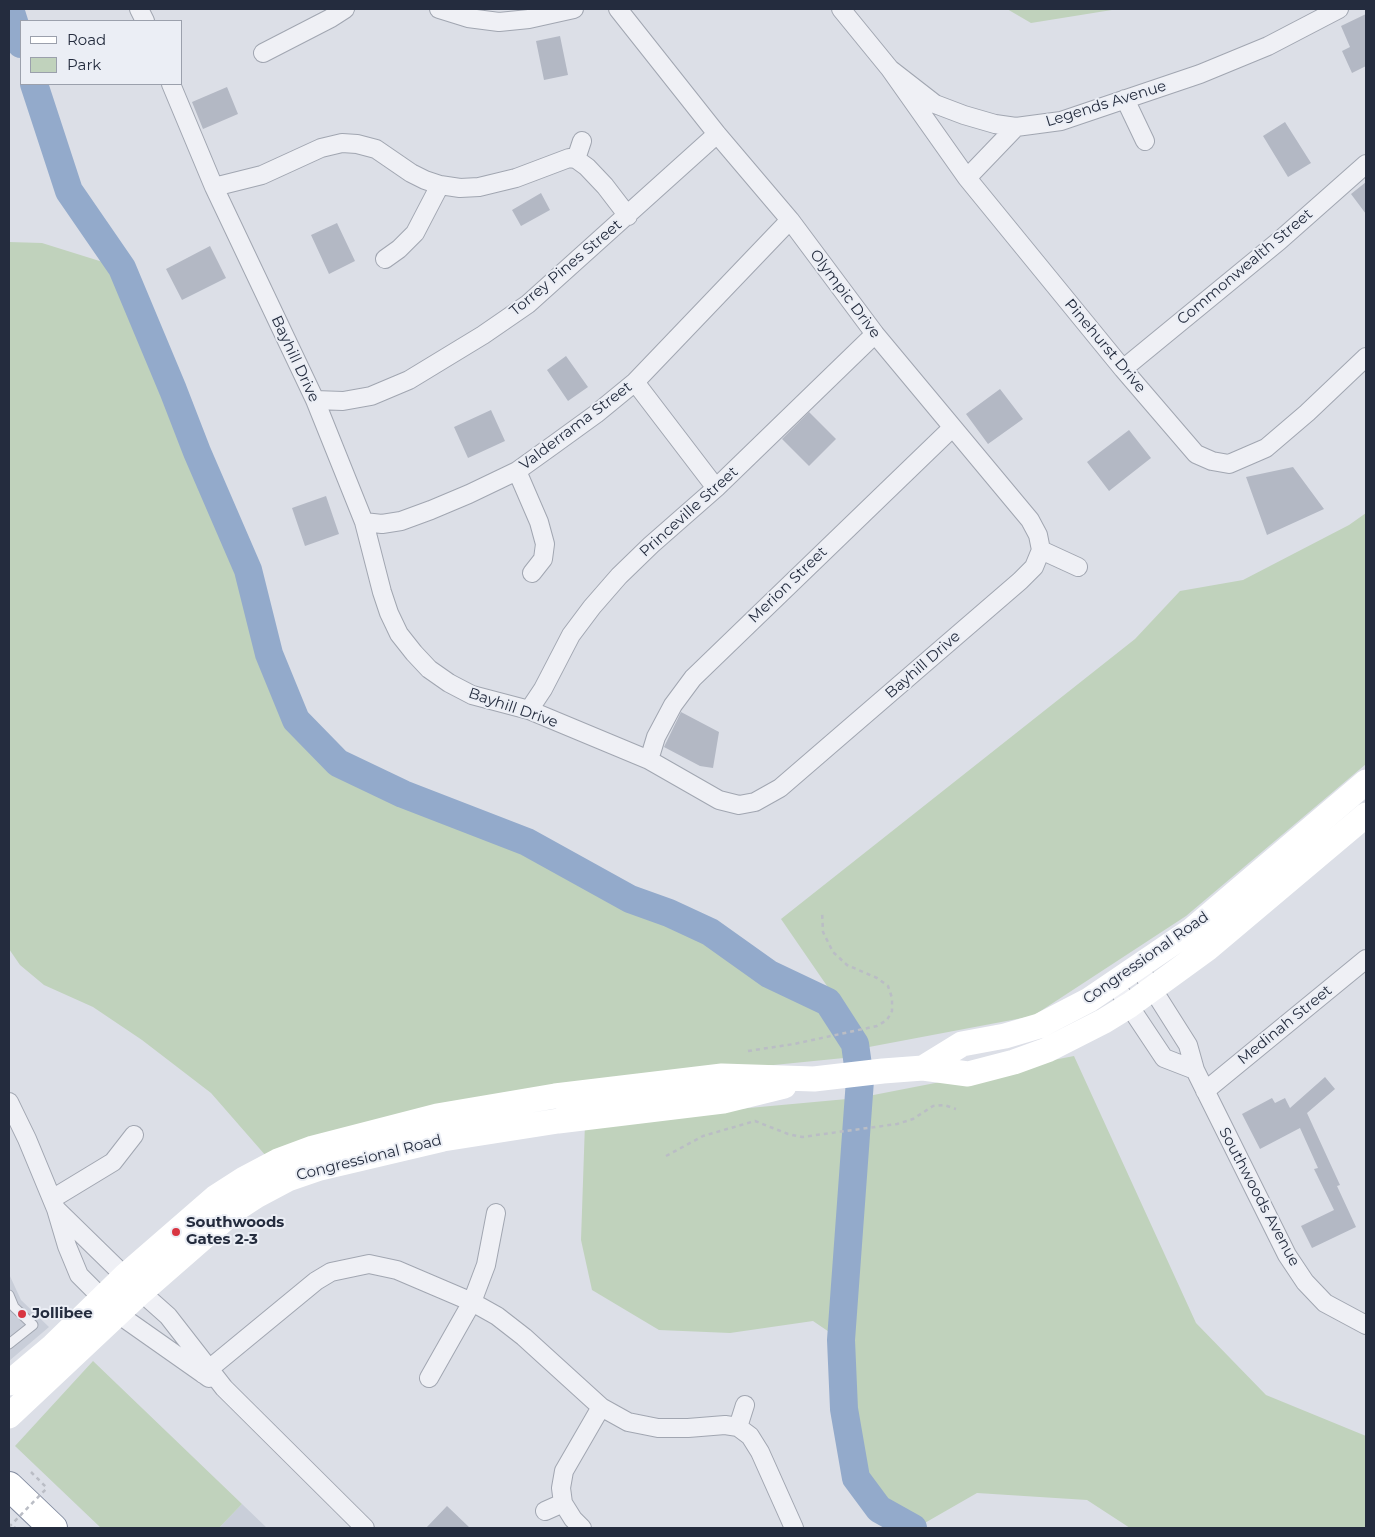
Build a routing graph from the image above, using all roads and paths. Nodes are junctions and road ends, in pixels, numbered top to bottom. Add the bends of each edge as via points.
1 (345, 9) edge
2 (440, 9) edge
3 (574, 9) edge
4 (618, 9) edge
5 (841, 9) edge
6 (1340, 9) edge
7 (263, 53) dead end
8 (890, 69) junction
9 (171, 85) edge
10 (1125, 99) junction
11 (1016, 127) junction
12 (717, 134) junction
13 (582, 141) dead end
14 (1146, 141) dead end
15 (576, 159) junction
16 (1366, 164) edge
17 (967, 178) junction
18 (214, 186) junction
19 (440, 186) junction
20 (628, 216) junction
21 (790, 220) junction
22 (385, 259) dead end
23 (875, 334) junction
24 (1366, 357) edge
25 (1122, 369) junction
26 (635, 382) junction
27 (315, 400) junction
28 (952, 428) junction
29 (517, 470) junction
30 (716, 488) junction
31 (364, 522) junction
32 (1041, 550) junction
33 (1078, 567) dead end
34 (532, 573) dead end
35 (529, 710) junction
36 (649, 760) junction
37 (1366, 782) edge
38 (1366, 814) edge
39 (822, 911) dead end
40 (1366, 959) edge
41 (1138, 966) junction
42 (1114, 983) junction
43 (1153, 988) junction
44 (1130, 1005) junction
45 (748, 1052) dead end
46 (922, 1068) junction
47 (1194, 1070) junction
48 (1204, 1091) junction
49 (9, 1102) edge
50 (956, 1109) dead end
51 (134, 1135) dead end
52 (666, 1156) dead end
53 (54, 1204) junction
54 (496, 1213) dead end
55 (133, 1284) junction
56 (9, 1295) edge
57 (472, 1302) junction
58 (111, 1306) junction
59 (1366, 1324) edge
60 (9, 1344) edge
61 (206, 1371) junction
62 (429, 1378) dead end
63 (9, 1383) edge
64 (745, 1405) dead end
65 (601, 1407) junction
66 (9, 1416) edge
67 (738, 1427) junction
68 (32, 1472) dead end
69 (9, 1486) edge
70 (563, 1503) junction
71 (545, 1511) dead end
72 (9, 1527) edge
73 (53, 1528) edge
74 (364, 1528) edge
75 (582, 1528) edge
76 (794, 1528) edge

1 - 7 street
2 - 3 street via 468,18 499,22
4 - 12 street, Olympic Drive
5 - 8 street, Legends Avenue
6 - 10 street, Legends Avenue via 1268,46 1200,74
8 - 11 street, Legends Avenue via 935,104 995,124
8 - 17 street, Pinehurst Drive
9 - 18 street, Bayhill Drive
10 - 11 street, Legends Avenue via 1061,121
10 - 14 street
11 - 17 street
12 - 20 street, Torrey Pines Street
12 - 21 street, Olympic Drive
13 - 15 street
15 - 19 street via 569,158 516,178 479,187
15 - 20 street via 605,186
16 - 25 street, Commonwealth Street
17 - 25 street, Pinehurst Drive
18 - 19 street via 262,175 321,148 342,144 376,149 411,173
18 - 27 street, Bayhill Drive
19 - 22 street via 415,234
20 - 27 street, Torrey Pines Street via 528,304 444,360 371,396 343,401
21 - 23 street, Olympic Drive
21 - 26 street, Valderrama Street
23 - 28 street, Olympic Drive
23 - 30 street, Princeville Street
24 - 25 street, Pinehurst Drive via 1287,432 1266,448 1229,464 1196,454
26 - 29 street, Valderrama Street
26 - 30 street
27 - 31 street, Bayhill Drive
28 - 32 street, Olympic Drive via 1030,520
28 - 36 street, Merion Street via 693,678 673,705 656,737
29 - 31 street, Valderrama Street via 470,494 401,521
29 - 34 street via 540,522 545,544 543,559
30 - 35 street, Princeville Street via 651,545 592,607 571,635 544,689
31 - 35 street, Bayhill Drive via 389,613 399,634 414,653 429,669 472,695
32 - 33 street
32 - 36 street, Bayhill Drive via 1034,567 1020,581 788,782 766,797 739,805 719,800
35 - 36 street, Bayhill Drive
37 - 41 main road, Congressional Road via 1192,930
38 - 43 main road, Congressional Road via 1207,949
39 - 45 path via 824,932 833,952 847,965 888,986 892,1011 887,1020 877,1026
40 - 48 street, Medinah Street
41 - 42 main road, Congressional Road
41 - 43 street, Southwoods Avenue
42 - 44 street
42 - 46 main road, Congressional Road via 1090,1000 1039,1026 962,1044
43 - 44 main road, Congressional Road
43 - 47 street, Southwoods Avenue via 1188,1044
44 - 46 main road, Congressional Road via 1047,1050 1014,1062 968,1074
44 - 47 street via 1164,1058
46 - 55 main road, Congressional Road via 816,1078 722,1076 555,1096 437,1116 313,1148 263,1168 216,1197
47 - 48 street, Southwoods Avenue
48 - 59 street, Southwoods Avenue via 1287,1255 1305,1282 1325,1303
49 - 53 street
50 - 52 path via 933,1106 913,1119 897,1124 802,1137 755,1120 703,1136
51 - 53 street via 113,1162
53 - 55 street
53 - 58 street via 79,1275
54 - 57 street via 486,1265
55 - 58 main road, Congressional Road
55 - 61 street via 168,1316
56 - 60 lane via 14,1307 33,1326
57 - 61 street via 397,1270 369,1264 348,1267 316,1281
57 - 62 street
57 - 65 street via 524,1337
58 - 61 street
58 - 63 main road, Congressional Road via 53,1346
58 - 66 main road, Congressional Road
61 - 74 street
64 - 67 street
65 - 67 street via 628,1422 658,1428
65 - 70 street via 564,1471
67 - 76 street via 750,1436 760,1452
68 - 72 path, bridge via 47,1488
69 - 73 highway
70 - 71 street
70 - 75 street via 572,1519

